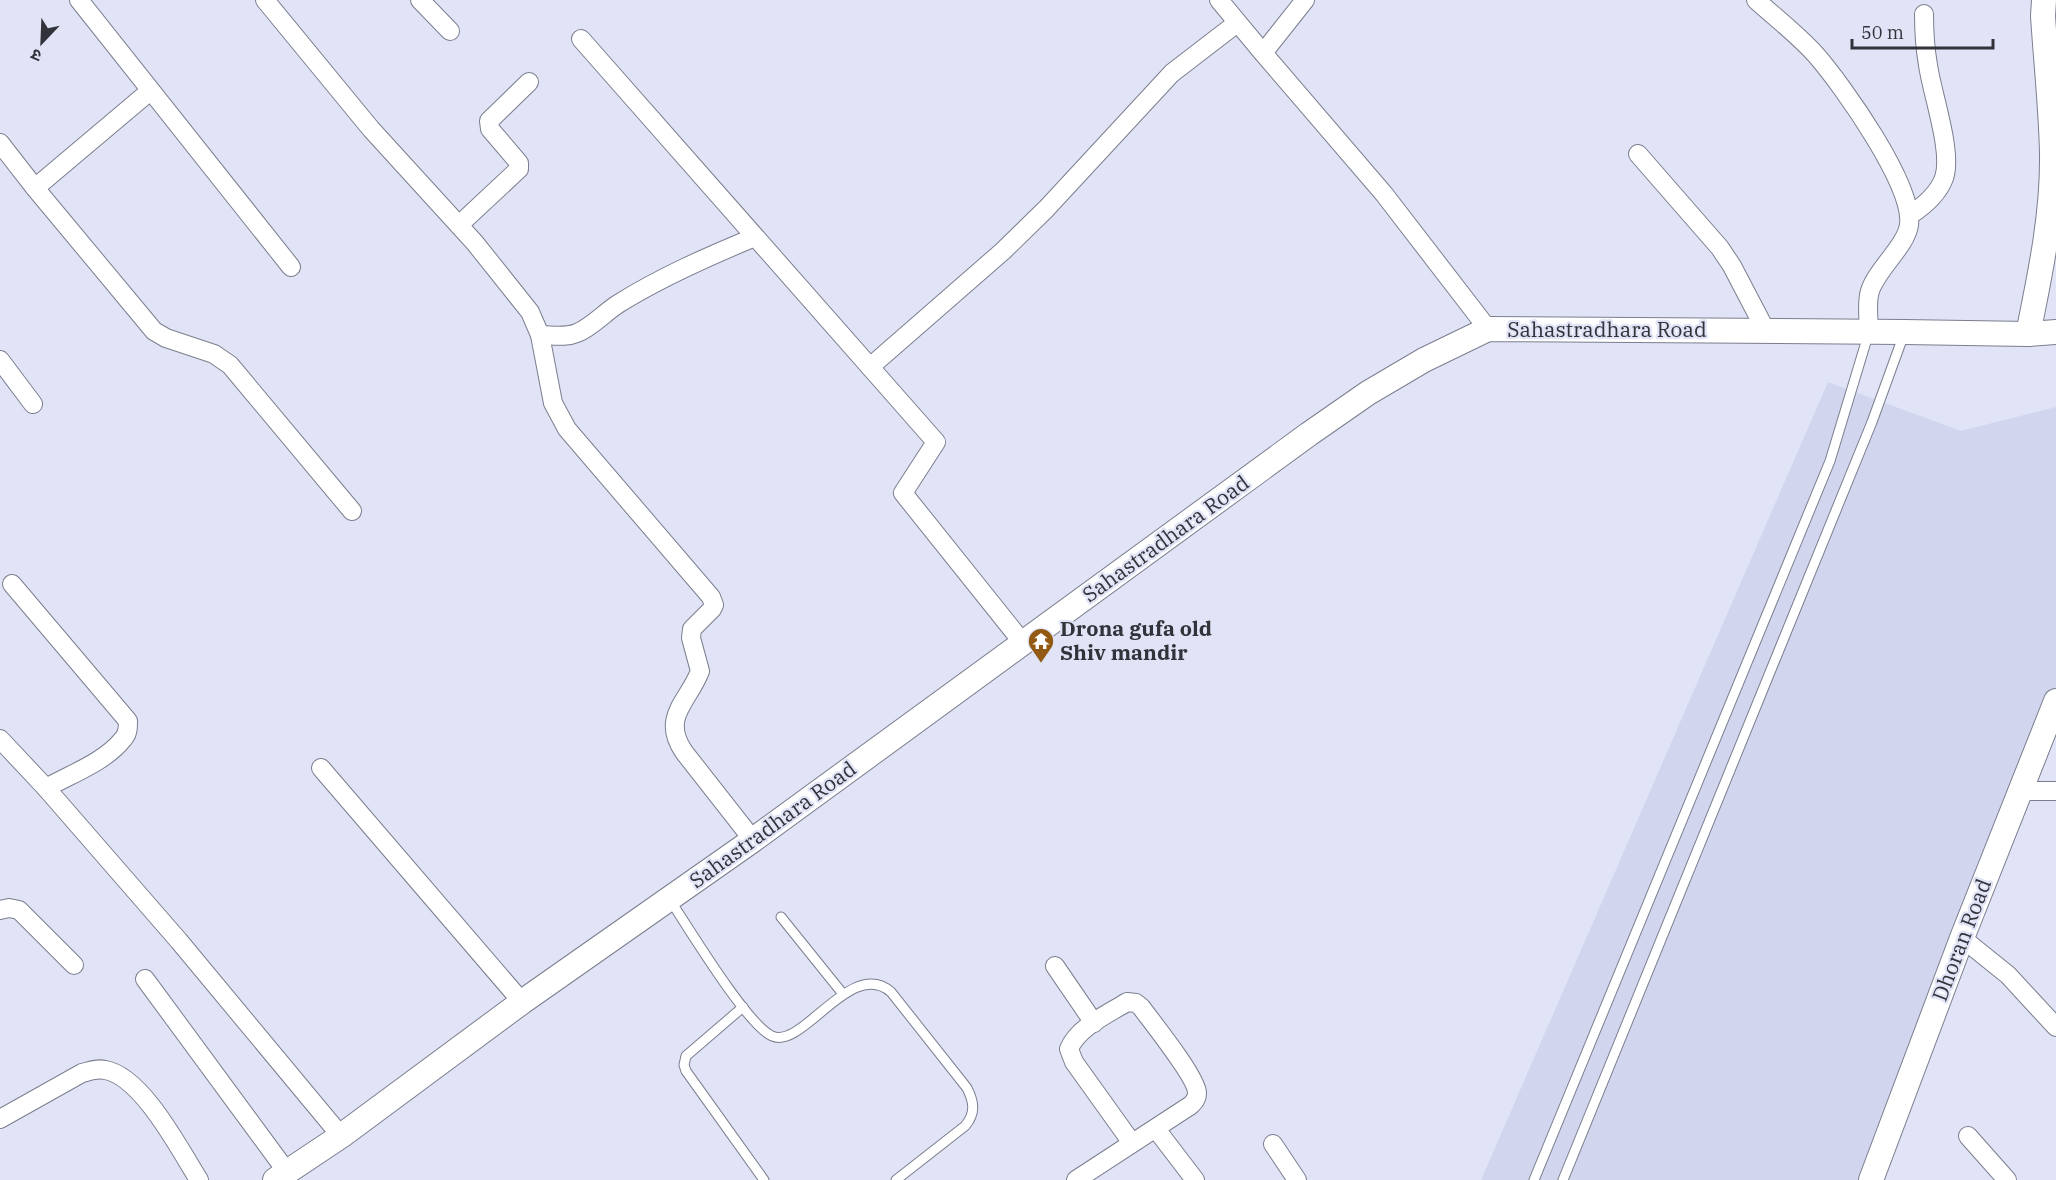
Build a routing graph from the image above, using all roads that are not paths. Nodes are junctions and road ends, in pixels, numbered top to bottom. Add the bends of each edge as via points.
1 (79, 0) edge
2 (265, 0) edge
3 (420, 0) edge
4 (1219, 0) edge
5 (1305, 0) edge
6 (1756, 0) edge
7 (2043, 0) edge
8 (1924, 14) dead end
9 (1237, 23) junction
10 (450, 31) dead end
11 (581, 39) dead end
12 (1263, 54) junction
13 (529, 82) dead end
14 (150, 91) junction
15 (0, 143) edge
16 (1638, 154) dead end
17 (35, 188) junction
18 (1910, 215) junction
19 (459, 225) junction
20 (755, 237) junction
21 (291, 267) dead end
22 (1488, 329) junction
23 (1766, 331) junction
24 (1869, 332) junction
25 (1905, 332) junction
26 (2056, 332) edge
27 (2028, 334) junction
28 (540, 335) junction
29 (0, 360) edge
30 (870, 367) junction
31 (33, 404) dead end
32 (352, 511) dead end
33 (12, 584) dead end
34 (1023, 643) junction
35 (2056, 701) edge
36 (1, 744) edge
37 (321, 768) dead end
38 (46, 788) junction
39 (2020, 791) junction
40 (2056, 791) edge
41 (753, 840) junction
42 (670, 900) junction
43 (0, 910) edge
44 (781, 917) dead end
45 (1962, 938) junction
46 (74, 965) dead end
47 (1055, 966) dead end
48 (145, 979) dead end
49 (843, 994) junction
50 (522, 1002) junction
51 (743, 1007) junction
52 (1094, 1023) junction
53 (2056, 1027) edge
54 (0, 1119) edge
55 (1156, 1129) junction
56 (341, 1136) junction
57 (1968, 1136) dead end
58 (1132, 1143) junction
59 (1273, 1144) dead end
60 (281, 1176) edge
61 (199, 1180) edge
62 (764, 1180) edge
63 (896, 1180) edge
64 (1076, 1180) edge
65 (1195, 1180) edge
66 (1297, 1180) edge
67 (1534, 1180) edge
68 (1563, 1180) edge
69 (1871, 1180) edge
70 (2007, 1180) edge

1 - 14 street
2 - 19 street via 371,129
3 - 10 street
4 - 9 street
5 - 12 street
6 - 18 street via 1815,54 1847,94 1897,179
7 - 27 main road via 2051,182 2047,230
8 - 18 street via 1928,64 1946,164 1938,190
9 - 12 street
9 - 30 street via 1172,73 1038,218
11 - 20 street
12 - 22 street via 1384,194
13 - 19 street via 489,122 519,169
14 - 17 street
14 - 21 street
15 - 17 street
16 - 23 street via 1720,248
17 - 32 street via 154,331 214,354 239,374
18 - 24 street via 1907,233 1870,291
19 - 28 street via 530,312
20 - 28 street via 652,285 617,304 578,333
20 - 30 street
22 - 23 main road, Sahastradhara Road
22 - 34 main road, Sahastradhara Road via 1368,393
23 - 24 main road, Sahastradhara Road
24 - 25 main road, Sahastradhara Road
24 - 67 lane via 1830,461
25 - 27 main road, Sahastradhara Road
25 - 68 lane via 1872,422
26 - 27 main road, Sahastradhara Road
28 - 41 street via 550,392 567,429 714,602 710,612 692,629 700,671 679,707 676,738
29 - 31 street
30 - 34 street via 936,442 903,493
33 - 38 street via 128,721 123,739 104,757
34 - 41 main road, Sahastradhara Road
35 - 39 main road, Dhoran Road
36 - 38 street
37 - 50 street
38 - 56 street
39 - 40 street
39 - 45 main road, Dhoran Road
41 - 42 main road, Sahastradhara Road
42 - 50 main road, Sahastradhara Road
42 - 51 lane
43 - 46 street via 19,910
44 - 49 lane
45 - 53 street via 2008,975
45 - 69 main road, Dhoran Road
47 - 52 street
48 - 60 street
49 - 51 lane via 784,1038 766,1032
49 - 63 lane via 865,985 886,988 973,1100 974,1109 965,1126
50 - 56 main road, Sahastradhara Road
51 - 62 lane via 686,1056 684,1065
52 - 55 street via 1127,1002 1136,1003 1185,1068 1197,1091 1196,1099
52 - 58 street via 1074,1039 1071,1056
54 - 61 street via 82,1073 106,1070 118,1074 151,1105
55 - 58 street
55 - 65 street
56 - 60 main road, Sahastradhara Road
57 - 70 street
58 - 64 street
59 - 66 street

